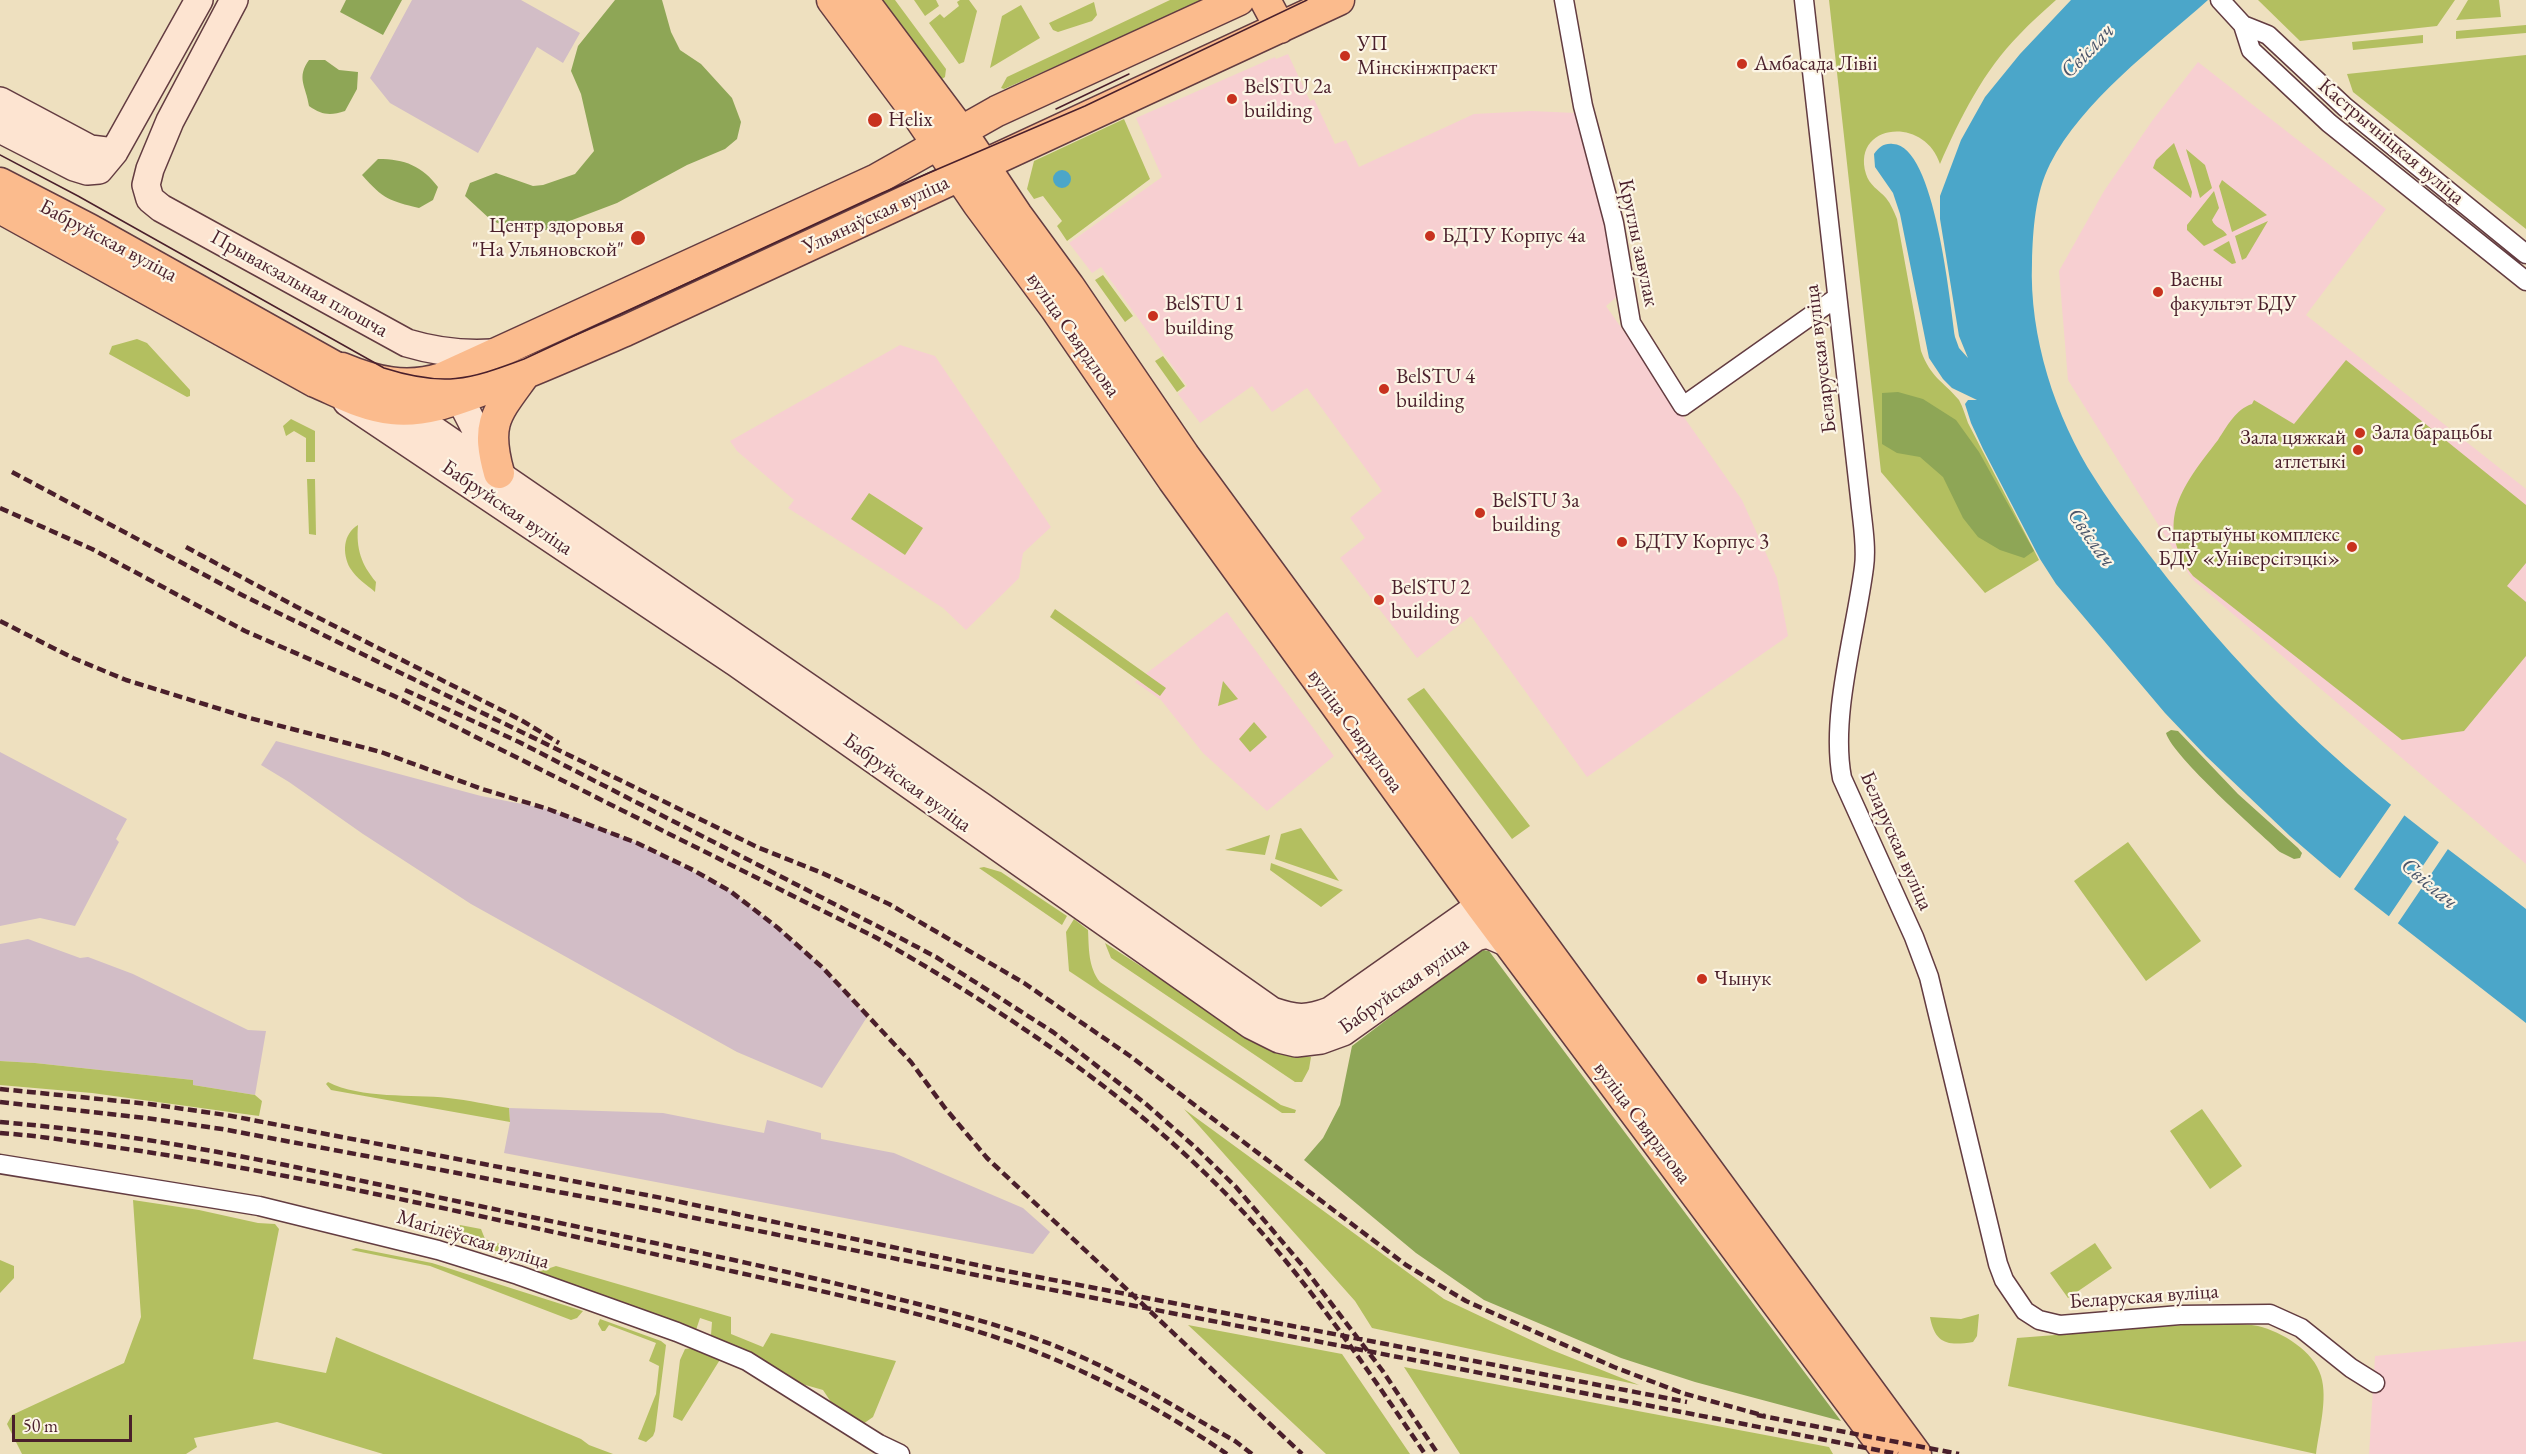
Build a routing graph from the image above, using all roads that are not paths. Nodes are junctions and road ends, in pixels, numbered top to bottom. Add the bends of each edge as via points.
1 (199, 0) edge
2 (234, 0) edge
3 (832, 0) edge
4 (864, 0) edge
5 (1239, 0) edge
6 (1265, 0) edge
7 (1339, 0) edge
8 (1564, 0) edge
9 (1804, 0) edge
10 (2223, 3) edge
11 (2243, 25) junction
12 (1280, 28) junction
13 (0, 101) edge
14 (141, 103) junction
15 (170, 121) junction
16 (0, 129) edge
17 (950, 137) junction
18 (114, 152) junction
19 (972, 170) junction
20 (0, 183) edge
21 (0, 208) edge
22 (2526, 254) edge
23 (2526, 281) edge
24 (628, 293) junction
25 (1836, 298) junction
26 (625, 331) junction
27 (407, 343) junction
28 (498, 353) junction
29 (342, 368) junction
30 (525, 374) junction
31 (315, 381) junction
32 (451, 388) junction
33 (405, 410) junction
34 (499, 473) junction
35 (1492, 898) junction
36 (1508, 943) junction
37 (0, 1164) edge
38 (2375, 1383) dead end
39 (900, 1454) edge
40 (1889, 1454) edge
41 (1916, 1454) edge

1 - 14 main road
2 - 15 main road
3 - 17 main road, вуліца Свярдлова
4 - 17 main road, вуліца Свярдлова
5 - 17 main road, Ульянаўская вуліца via 997,111
6 - 12 main road
7 - 12 main road, Ульянаўская вуліца
8 - 25 street, Круглы завулак via 1583,106 1614,223 1631,323 1683,406
9 - 25 street, Беларуская вуліца
10 - 11 street, Кастрычніцкая вуліца
11 - 22 street, Кастрычніцкая вуліца via 2268,35 2345,107
11 - 23 street, Кастрычніцкая вуліца via 2251,50 2329,123
12 - 19 main road, Ульянаўская вуліца
13 - 18 main road via 90,149
14 - 15 main road via 150,121
14 - 18 main road
15 - 27 main road, Прывакзальная плошча via 146,185 150,199
16 - 18 main road via 87,171 99,170
17 - 19 main road, вуліца Свярдлова
17 - 24 main road, Ульянаўская вуліца via 875,180
19 - 26 main road, Ульянаўская вуліца
19 - 35 main road, вуліца Свярдлова via 978,204 1173,480
20 - 29 main road, Бабруйская вуліца
21 - 31 main road, Бабруйская вуліца
24 - 26 main road via 622,313
24 - 28 main road, Ульянаўская вуліца
25 - 38 street, Беларуская вуліца via 1865,564 1843,702 1838,753 1842,778 1929,977 2004,1280 2025,1311 2039,1320 2060,1325 2180,1315 2270,1314 2301,1328
26 - 30 main road, Ульянаўская вуліца
27 - 28 main road, Прывакзальная плошча via 462,355
27 - 32 main road
28 - 32 main road, Ульянаўская вуліца
29 - 32 main road, Ульянаўская вуліца via 388,383
29 - 33 main road
30 - 32 main road, Ульянаўская вуліца
30 - 34 main road via 494,423 492,448
31 - 33 main road, Бабруйская вуліца via 362,402
31 - 36 main road, Бабруйская вуліца via 735,662 1251,1025 1279,1039 1308,1042 1343,1032 1476,937 1487,934
32 - 33 main road, Ульянаўская вуліца via 421,408
32 - 34 main road
33 - 34 main road, Бабруйская вуліца
34 - 35 main road, Бабруйская вуліца via 1272,1011 1295,1019 1330,1011
35 - 36 main road, вуліца Свярдлова
35 - 41 main road, вуліца Свярдлова
36 - 40 main road, вуліца Свярдлова
37 - 39 street, Магілёўская вуліца via 259,1206 438,1250 518,1275 747,1361

